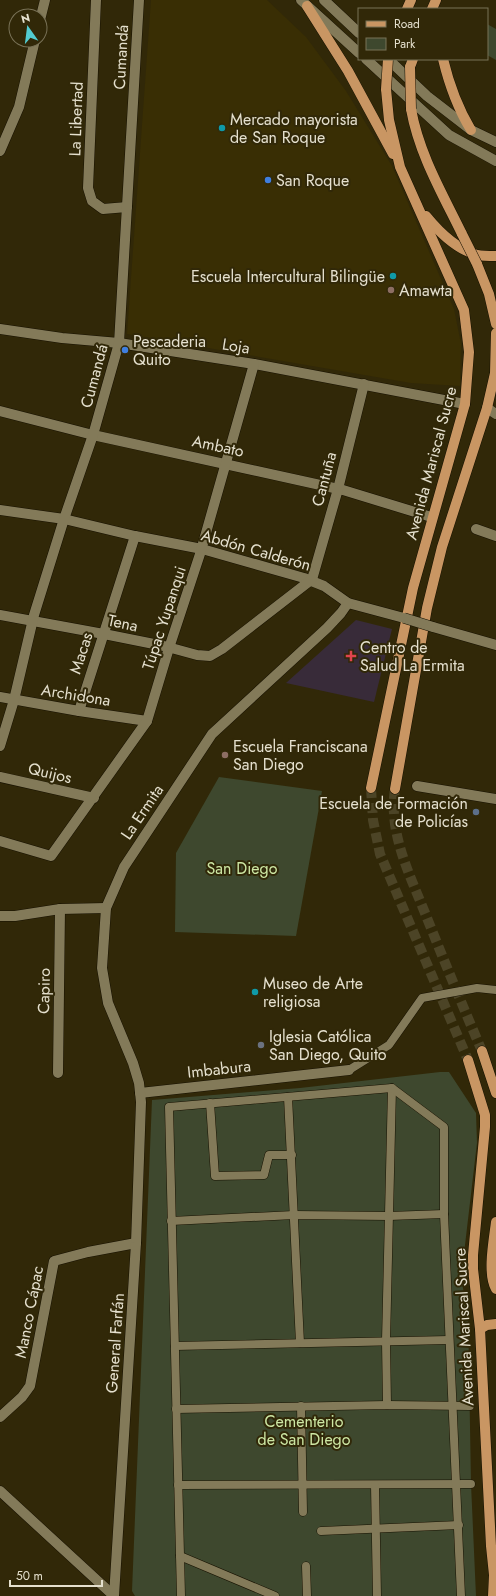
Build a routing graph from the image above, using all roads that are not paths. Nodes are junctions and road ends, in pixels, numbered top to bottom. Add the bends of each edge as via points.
1 (96, 0) edge
2 (139, 0) edge
3 (324, 0) edge
4 (304, 3) edge
5 (358, 32) edge
6 (33, 48) edge
7 (358, 52) edge
8 (367, 60) edge
9 (388, 60) edge
10 (389, 60) edge
11 (443, 60) edge
12 (411, 63) edge
13 (471, 130) junction
14 (491, 138) edge
15 (496, 142) edge
16 (0, 151) edge
17 (496, 161) edge
18 (400, 167) junction
19 (127, 207) junction
20 (418, 207) junction
21 (496, 256) edge
22 (496, 324) edge
23 (0, 329) edge
24 (496, 333) edge
25 (119, 343) junction
26 (254, 364) junction
27 (495, 371) edge
28 (364, 384) junction
29 (465, 404) junction
30 (487, 408) junction
31 (0, 411) edge
32 (496, 414) edge
33 (93, 434) junction
34 (227, 464) junction
35 (338, 489) junction
36 (0, 510) edge
37 (428, 516) dead end
38 (64, 520) junction
39 (476, 529) dead end
40 (135, 536) junction
41 (496, 536) edge
42 (202, 549) junction
43 (311, 580) junction
44 (348, 603) junction
45 (0, 615) edge
46 (33, 621) junction
47 (104, 634) junction
48 (496, 645) edge
49 (169, 648) junction
50 (0, 696) edge
51 (14, 700) junction
52 (79, 711) junction
53 (147, 721) junction
54 (0, 746) edge
55 (0, 777) edge
56 (417, 786) dead end
57 (371, 788) tunnel mouth
58 (395, 789) tunnel mouth
59 (94, 798) junction
60 (496, 798) edge
61 (0, 841) edge
62 (106, 908) junction
63 (60, 909) junction
64 (0, 916) edge
65 (496, 990) edge
66 (482, 1051) tunnel mouth
67 (468, 1060) tunnel mouth
68 (348, 1070) joint
69 (58, 1073) dead end
70 (392, 1088) junction
71 (140, 1093) junction
72 (496, 1093) edge
73 (288, 1097) junction
74 (210, 1103) junction
75 (292, 1155) junction
76 (444, 1214) junction
77 (294, 1215) junction
78 (389, 1216) junction
79 (171, 1221) junction
80 (496, 1222) edge
81 (136, 1243) junction
82 (495, 1287) edge
83 (496, 1324) edge
84 (480, 1329) junction
85 (449, 1340) junction
86 (386, 1341) junction
87 (300, 1343) junction
88 (174, 1346) junction
89 (387, 1405) junction
90 (301, 1406) junction
91 (453, 1406) junction
92 (470, 1406) dead end
93 (176, 1409) junction
94 (0, 1417) edge
95 (471, 1484) dead end
96 (178, 1485) junction
97 (302, 1485) junction
98 (375, 1485) junction
99 (457, 1485) junction
100 (0, 1491) edge
101 (303, 1512) dead end
102 (459, 1526) junction
103 (376, 1529) junction
104 (321, 1532) dead end
105 (180, 1556) junction
106 (306, 1566) dead end
107 (114, 1596) edge
108 (181, 1596) edge
109 (275, 1596) edge
110 (307, 1596) edge
111 (377, 1596) edge
112 (461, 1596) edge
113 (493, 1596) edge

1 - 19 street, La Libertad via 88,188 92,201 103,209
2 - 19 street, Cumandá
3 - 5 street
4 - 7 street
4 - 18 main road via 348,71
6 - 16 street via 19,107
8 - 17 street via 450,135
9 - 18 main road, Avenida Mariscal Sucre, bridge via 386,89 389,120
10 - 13 street via 427,96
11 - 13 main road via 460,113
12 - 22 main road, bridge via 411,109 414,128 424,158 477,264 489,294
13 - 14 street
14 - 15 street
18 - 20 main road, Avenida Mariscal Sucre
19 - 25 street, Cumandá
20 - 21 main road via 434,226 456,244 477,255
20 - 29 main road, Avenida Mariscal Sucre via 464,310 469,352
23 - 25 street, Loja
24 - 27 main road, Avenida Mariscal Sucre
25 - 26 street, Loja
25 - 33 street, Cumandá
26 - 28 street, Loja
26 - 34 street, Túpac Yupanqui
27 - 30 main road, Avenida Mariscal Sucre
28 - 29 street, Loja
28 - 35 street, Cantuña
29 - 57 main road, Avenida Mariscal Sucre via 413,588
30 - 32 street
30 - 58 main road, Avenida Mariscal Sucre via 442,547 427,608
31 - 33 street, Ambato
33 - 34 street, Ambato
33 - 38 street, Cumandá
34 - 35 street, Ambato
34 - 42 street, Túpac Yupanqui
35 - 37 street, Ambato
35 - 43 street, Cantuña
36 - 38 street, Abdón Calderón
38 - 40 street, Abdón Calderón
38 - 46 street, Cumandá
39 - 41 street
40 - 42 street, Abdón Calderón
40 - 47 street, Macas
42 - 43 street, Abdón Calderón
42 - 49 street, Túpac Yupanqui
43 - 44 street, Abdón Calderón
43 - 49 street, Tena via 222,650 210,656
44 - 48 street, Abdón Calderón, bridge
44 - 62 street, La Ermita via 327,628 212,734 124,867
45 - 46 street, Tena
46 - 47 street, Tena
46 - 51 street, Cumandá
47 - 49 street, Tena
47 - 52 street, Macas
49 - 53 street, Túpac Yupanqui
50 - 51 street, Archidona
51 - 52 street, Archidona
51 - 54 street, Cumandá
52 - 53 street, Archidona
53 - 59 street, Túpac Yupanqui
55 - 59 street, Quijos
56 - 60 street
59 - 61 street, Túpac Yupanqui via 51,856
62 - 63 street
62 - 71 street, La Ermita via 102,968 108,1003 133,1063
63 - 64 street
63 - 69 street, Capiro
65 - 68 street via 477,988 422,998 389,1045
66 - 72 main road
67 - 84 main road, Avenida Mariscal Sucre via 485,1115 485,1140 473,1255
68 - 71 street, Imbabura
70 - 73 street
70 - 76 street via 444,1127
70 - 78 street
71 - 81 street, General Farfán
73 - 74 street
73 - 75 street
74 - 75 street via 215,1176 264,1175 269,1155
74 - 79 street via 169,1107
75 - 77 street
76 - 78 street
76 - 85 street
77 - 78 street
77 - 79 street
77 - 87 street
78 - 86 street
79 - 88 street
80 - 82 main road, Avenida Mariscal Sucre via 492,1263
81 - 94 street, Manco Cápac via 54,1261 30,1386
81 - 107 street, General Farfán
83 - 84 main road
84 - 113 main road, Avenida Mariscal Sucre via 494,1575
85 - 86 street
85 - 91 street
86 - 87 street
86 - 89 street
87 - 88 street
88 - 93 street
89 - 90 street
89 - 91 street
90 - 93 street
90 - 97 street
91 - 92 street
91 - 99 street
93 - 96 street
95 - 99 street
96 - 97 street
96 - 105 street
97 - 98 street
97 - 101 street
98 - 99 street
98 - 103 street
99 - 102 street
100 - 107 street
102 - 103 street
102 - 112 street
103 - 104 street
103 - 111 street
105 - 108 street
105 - 109 street
106 - 110 street

